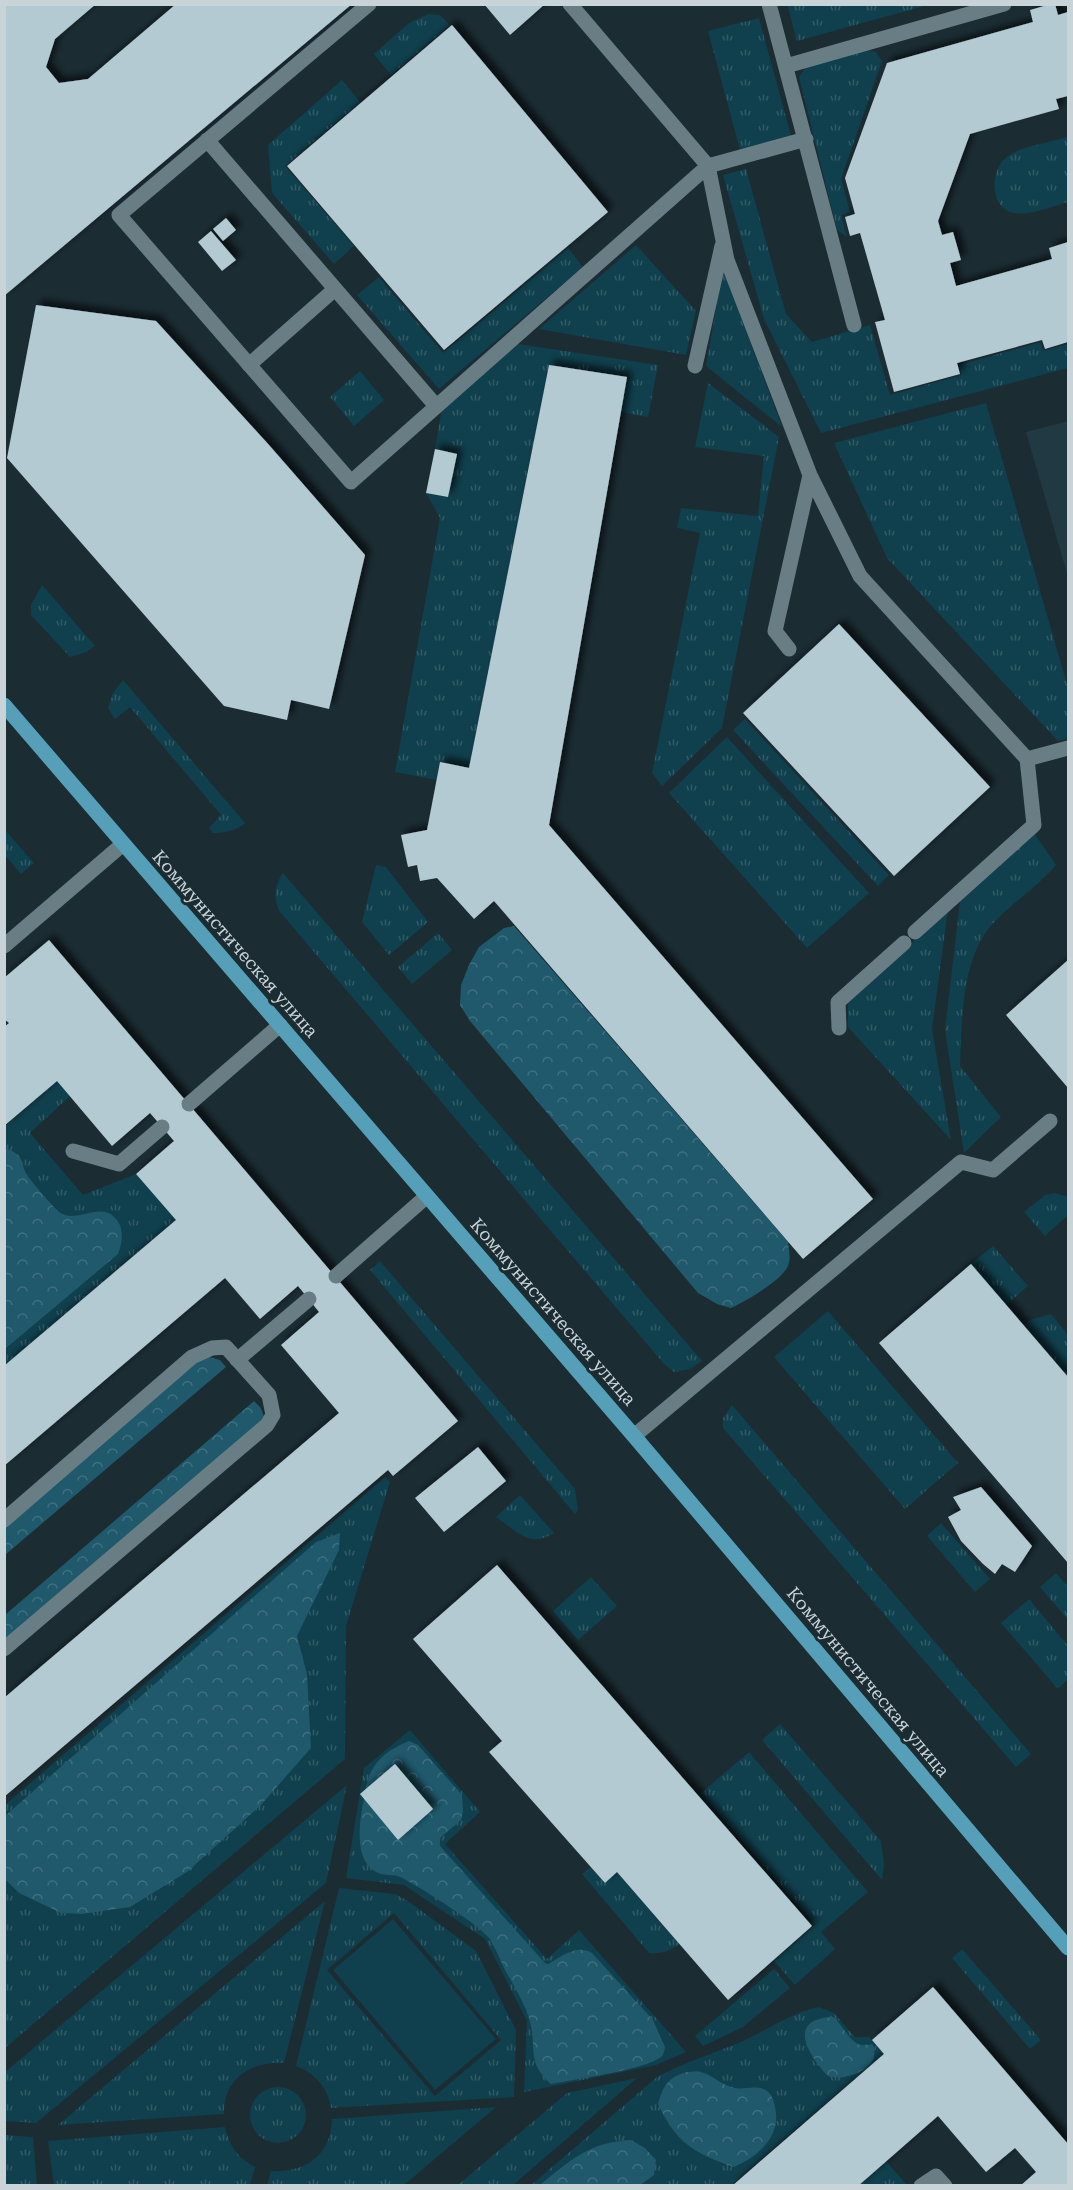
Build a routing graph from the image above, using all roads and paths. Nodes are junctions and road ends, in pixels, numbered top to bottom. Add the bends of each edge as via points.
1 (369, 4) edge
2 (570, 4) edge
3 (769, 4) edge
4 (1004, 4) edge
5 (786, 66) junction
6 (806, 139) junction
7 (207, 140) junction
8 (708, 166) junction
9 (723, 242) junction
10 (335, 289) junction
11 (854, 325) dead end
12 (249, 365) junction
13 (695, 366) dead end
14 (436, 406) junction
15 (810, 475) junction
16 (789, 649) dead end
17 (4, 705) edge
18 (1068, 748) edge
19 (1027, 759) junction
20 (123, 844) junction
21 (915, 932) dead end
22 (903, 943) dead end
23 (4, 946) edge
24 (280, 1025) junction
25 (839, 1028) dead end
26 (189, 1104) dead end
27 (1050, 1121) dead end
28 (162, 1127) dead end
29 (73, 1151) dead end
30 (427, 1196) junction
31 (336, 1276) dead end
32 (309, 1299) dead end
33 (237, 1360) junction
34 (634, 1436) junction
35 (4, 1520) edge
36 (4, 1649) edge
37 (1068, 1948) edge
38 (921, 2186) edge
39 (945, 2186) edge

1 - 7 lane
2 - 8 lane
3 - 5 lane
4 - 5 lane
5 - 6 lane
6 - 8 lane
6 - 11 lane
7 - 10 lane
7 - 12 lane via 119,215
8 - 9 lane
8 - 14 lane
9 - 13 lane
9 - 15 lane
10 - 12 lane
10 - 14 lane
12 - 14 lane via 351,482
15 - 16 lane via 775,631
15 - 19 lane via 860,576
17 - 20 main road, Коммунистическая улица
18 - 19 lane
19 - 21 lane via 1034,825
20 - 23 lane
20 - 24 main road, Коммунистическая улица
22 - 25 lane via 838,1002
24 - 26 lane
24 - 30 main road, Коммунистическая улица
27 - 34 lane via 993,1170 961,1162
28 - 29 lane via 119,1164
30 - 31 lane
30 - 34 main road, Коммунистическая улица
32 - 33 lane
33 - 35 lane via 226,1347 192,1357
33 - 36 lane via 269,1395 273,1415 267,1425
34 - 37 main road, Коммунистическая улица
38 - 39 lane via 936,2176

